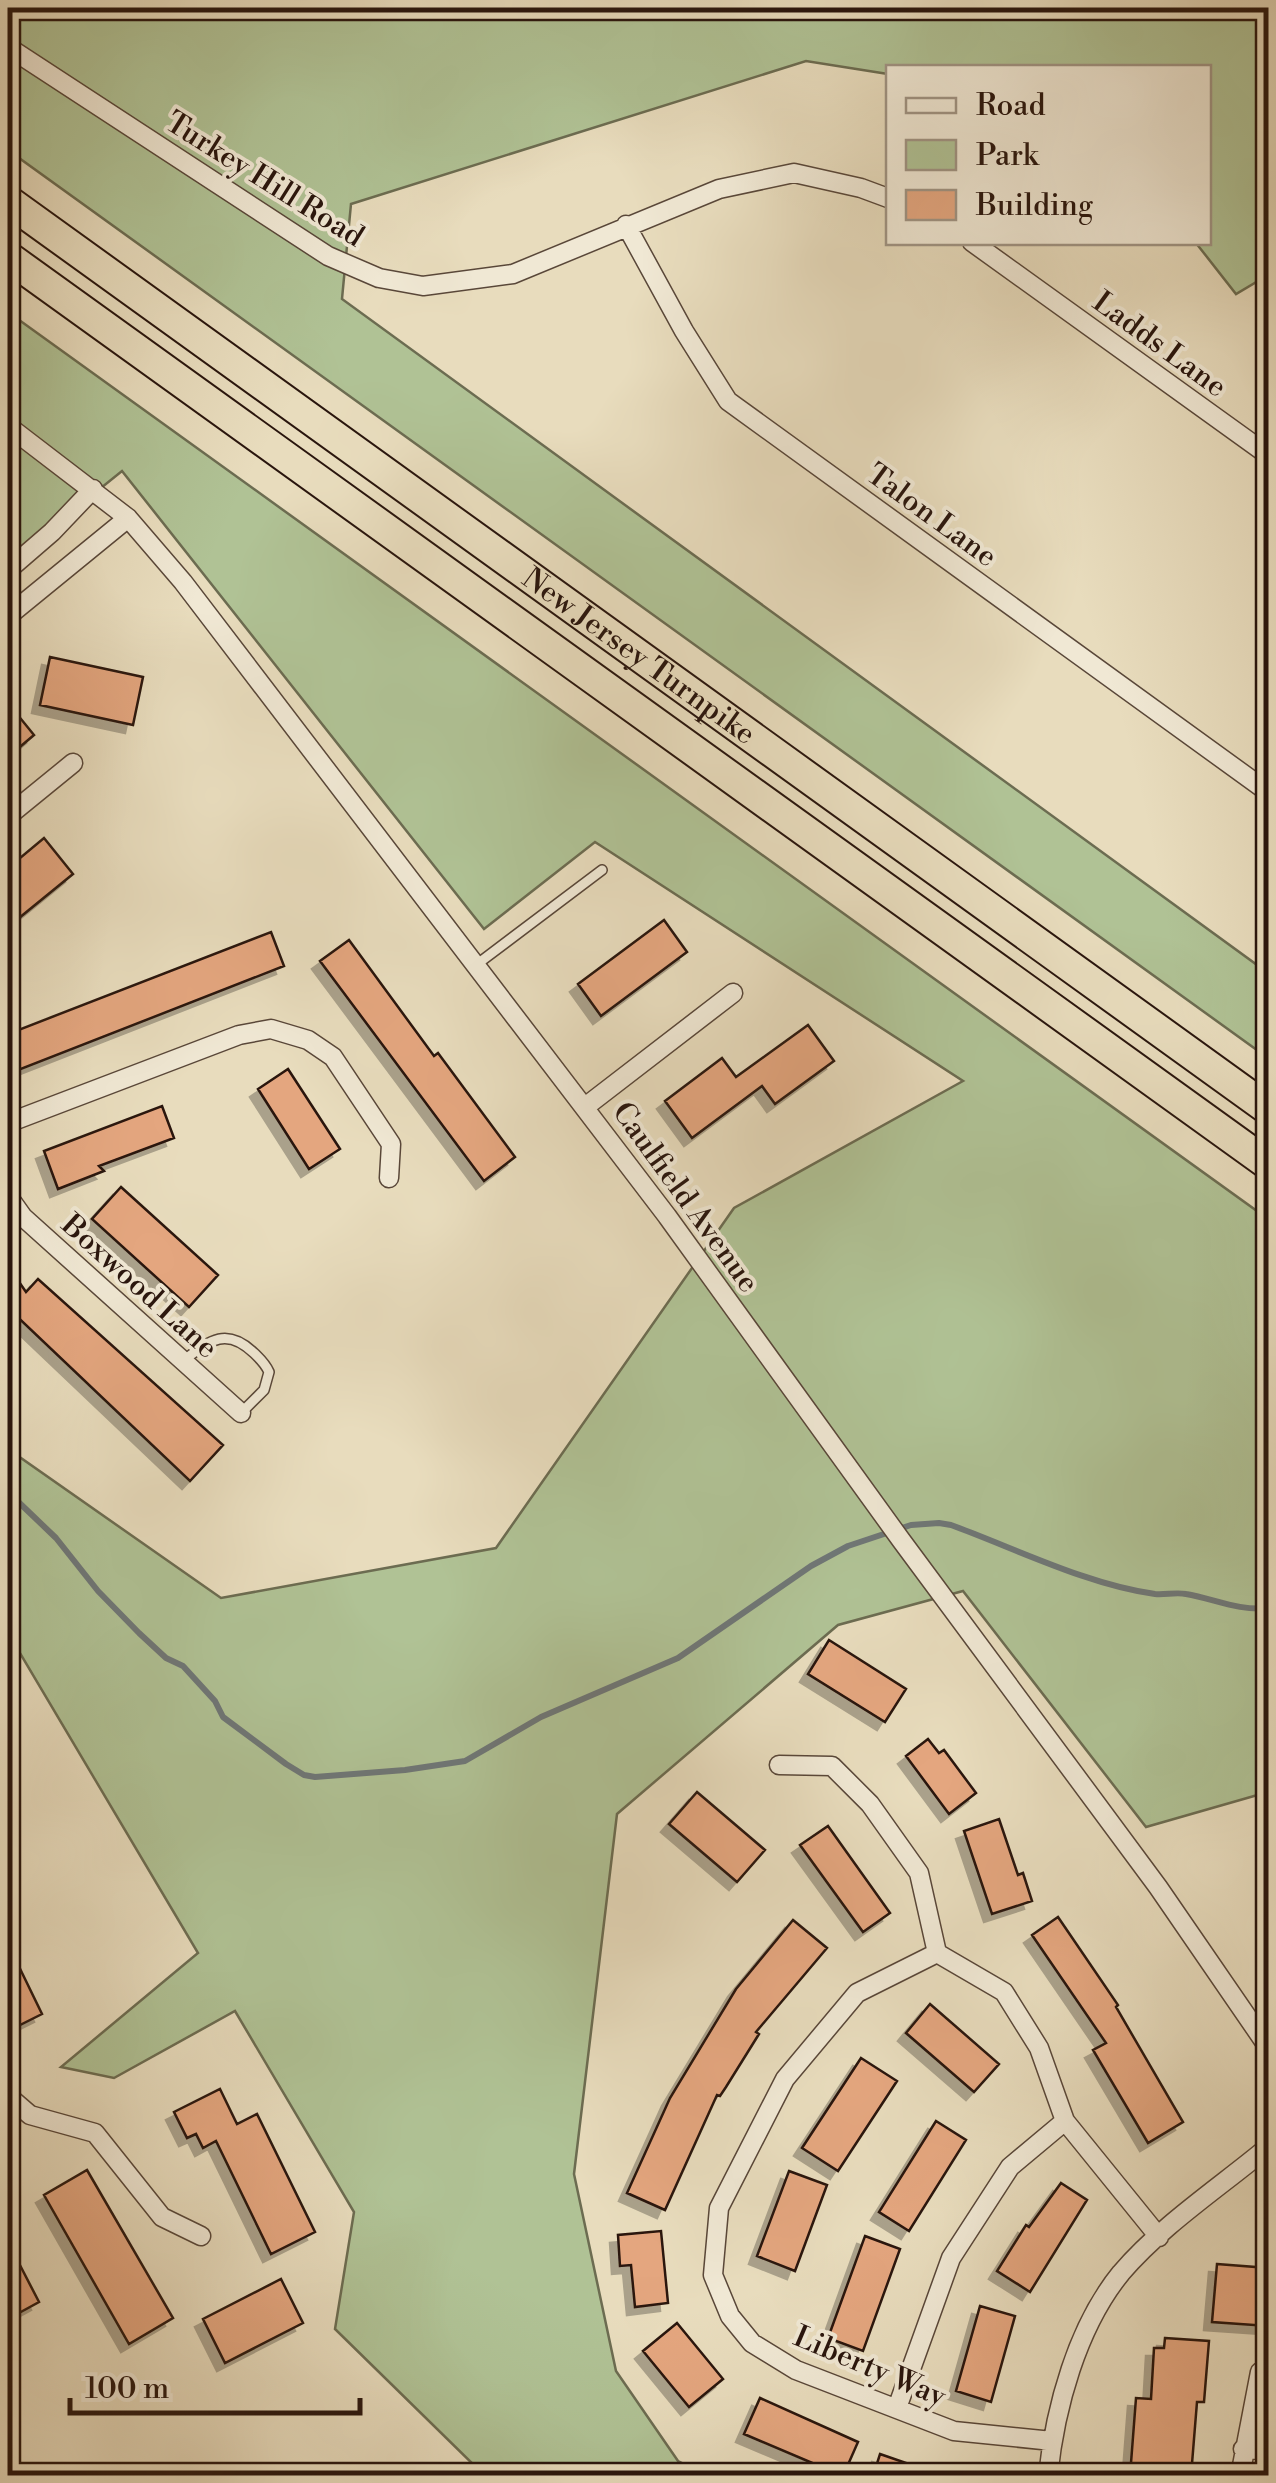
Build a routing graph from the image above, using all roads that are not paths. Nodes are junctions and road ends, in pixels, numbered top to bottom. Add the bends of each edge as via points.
1 (8, 47) edge
2 (886, 197) edge
3 (8, 202) edge
4 (626, 225) junction
5 (976, 245) edge
6 (8, 257) edge
7 (8, 426) edge
8 (1268, 455) edge
9 (93, 488) junction
10 (128, 518) junction
11 (8, 570) edge
12 (8, 616) edge
13 (73, 763) dead end
14 (1268, 792) edge
15 (8, 816) edge
16 (602, 870) dead end
17 (476, 965) junction
18 (733, 994) dead end
19 (585, 1106) junction
20 (1268, 1109) edge
21 (8, 1123) edge
22 (1268, 1164) edge
23 (389, 1178) dead end
24 (8, 1196) edge
25 (183, 1361) junction
26 (241, 1412) joint
27 (779, 1765) dead end
28 (937, 1953) junction
29 (1268, 2047) edge
30 (8, 2096) edge
31 (1066, 2121) junction
32 (1268, 2147) edge
33 (201, 2236) dead end
34 (1159, 2237) junction
35 (1268, 2374) edge
36 (897, 2408) junction
37 (1052, 2441) junction
38 (1243, 2449) junction
39 (1268, 2450) edge
40 (1048, 2476) edge
41 (1240, 2476) edge

1 - 4 street, Turkey Hill Road via 328,256 378,278 423,286 513,274
2 - 4 street via 794,172 719,189
3 - 20 highway, New Jersey Turnpike
4 - 14 street, Talon Lane via 728,401
5 - 8 street, Ladds Lane
6 - 22 highway, New Jersey Turnpike
7 - 9 street, Caulfield Avenue
9 - 10 street, Caulfield Avenue
9 - 11 street
10 - 12 street
10 - 17 street, Caulfield Avenue
13 - 15 street
16 - 17 lane
17 - 19 street, Caulfield Avenue
18 - 19 street
19 - 29 street, Caulfield Avenue
21 - 23 street via 239,1035 271,1029 333,1056 391,1144
24 - 25 street, Boxwood Lane
25 - 26 street, Boxwood Lane
25 - 26 lane via 215,1340 243,1342 269,1372 264,1390
27 - 28 street via 832,1766 870,1804 919,1873
28 - 31 street via 1004,1992 1039,2048
28 - 36 street, Liberty Way via 857,1993 785,2079 719,2208 712,2276 730,2316 752,2343 796,2370
30 - 33 street via 30,2115 95,2133 162,2216
31 - 34 street
31 - 36 street via 1010,2168 950,2258
32 - 34 street
34 - 37 street via 1120,2274 1094,2319 1071,2369
35 - 38 street via 1260,2372
36 - 37 street, Liberty Way via 954,2431
37 - 40 street
38 - 39 street
38 - 41 street

